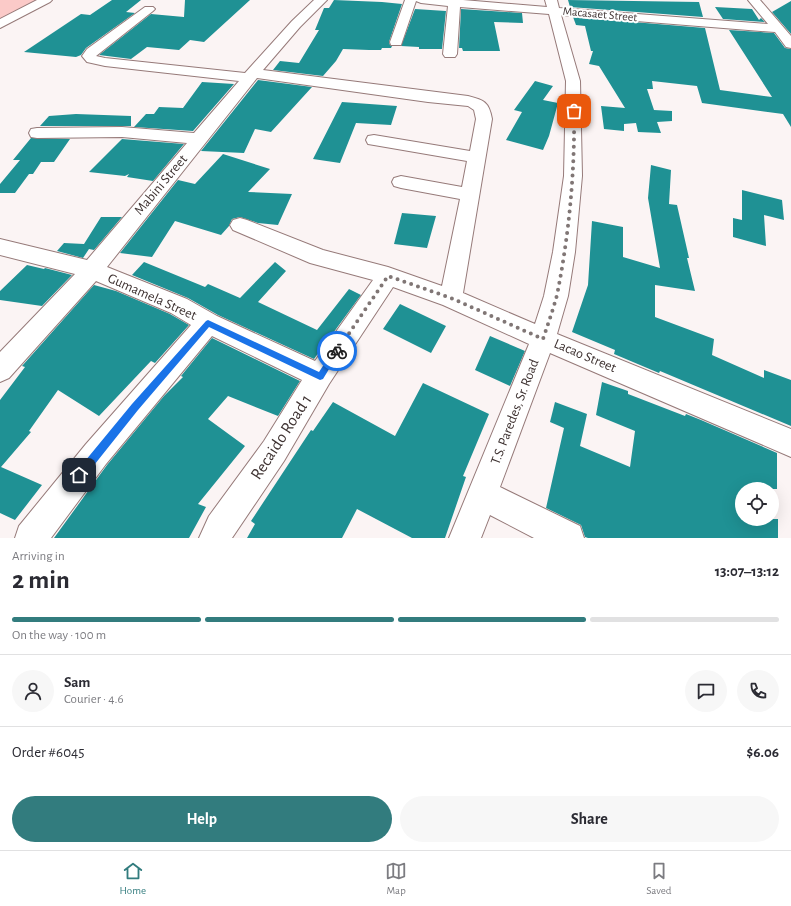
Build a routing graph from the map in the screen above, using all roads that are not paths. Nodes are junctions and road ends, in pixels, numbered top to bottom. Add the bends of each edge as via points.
1 (46, 0) edge
2 (321, 0) edge
3 (412, 0) edge
4 (421, 0) edge
5 (754, 0) edge
6 (454, 3) junction
7 (552, 5) edge
8 (631, 6) dead end
9 (149, 9) dead end
10 (636, 17) junction
11 (0, 24) edge
12 (778, 29) junction
13 (396, 42) dead end
14 (791, 44) edge
15 (450, 54) dead end
16 (252, 76) junction
17 (37, 133) dead end
18 (200, 139) junction
19 (374, 140) dead end
20 (476, 157) junction
21 (401, 182) dead end
22 (469, 195) junction
23 (240, 226) dead end
24 (0, 247) edge
25 (92, 270) junction
26 (388, 276) junction
27 (451, 298) junction
28 (208, 323) junction
29 (543, 339) junction
30 (0, 370) edge
31 (320, 376) junction
32 (791, 442) edge
33 (483, 495) junction
34 (31, 538) edge
35 (214, 538) edge
36 (465, 538) edge
37 (568, 538) edge

1 - 11 street
2 - 16 street, Mabini Street via 296,24
3 - 13 street
4 - 6 street, Macasaet Street
5 - 12 street
6 - 7 street, Macasaet Street
6 - 15 street
7 - 10 street, Macasaet Street
7 - 29 street, T.S. Paredes, Sr. Road via 573,81 573,176 556,296
8 - 10 street
9 - 16 street via 89,56 105,62
10 - 12 street, Macasaet Street
12 - 14 street
16 - 18 street, Mabini Street
16 - 20 street via 398,87 468,101 479,105 484,119
17 - 18 street via 122,132
18 - 25 street, Mabini Street
19 - 20 street
20 - 22 street
21 - 22 street
22 - 27 street
23 - 26 street, Lacao Street via 318,257
24 - 25 street, Gumamela Street
25 - 28 street, Gumamela Street via 179,306
25 - 30 street, Mabini Street
26 - 27 street, Lacao Street
26 - 31 street, Recaido Road 1
27 - 29 street, Lacao Street
28 - 31 street, Gumamela Street
28 - 34 street via 96,454
29 - 32 street, Lacao Street
29 - 33 street, T.S. Paredes, Sr. Road
31 - 35 street, Recaido Road 1 via 274,452
33 - 36 street, T.S. Paredes, Sr. Road
33 - 37 street

